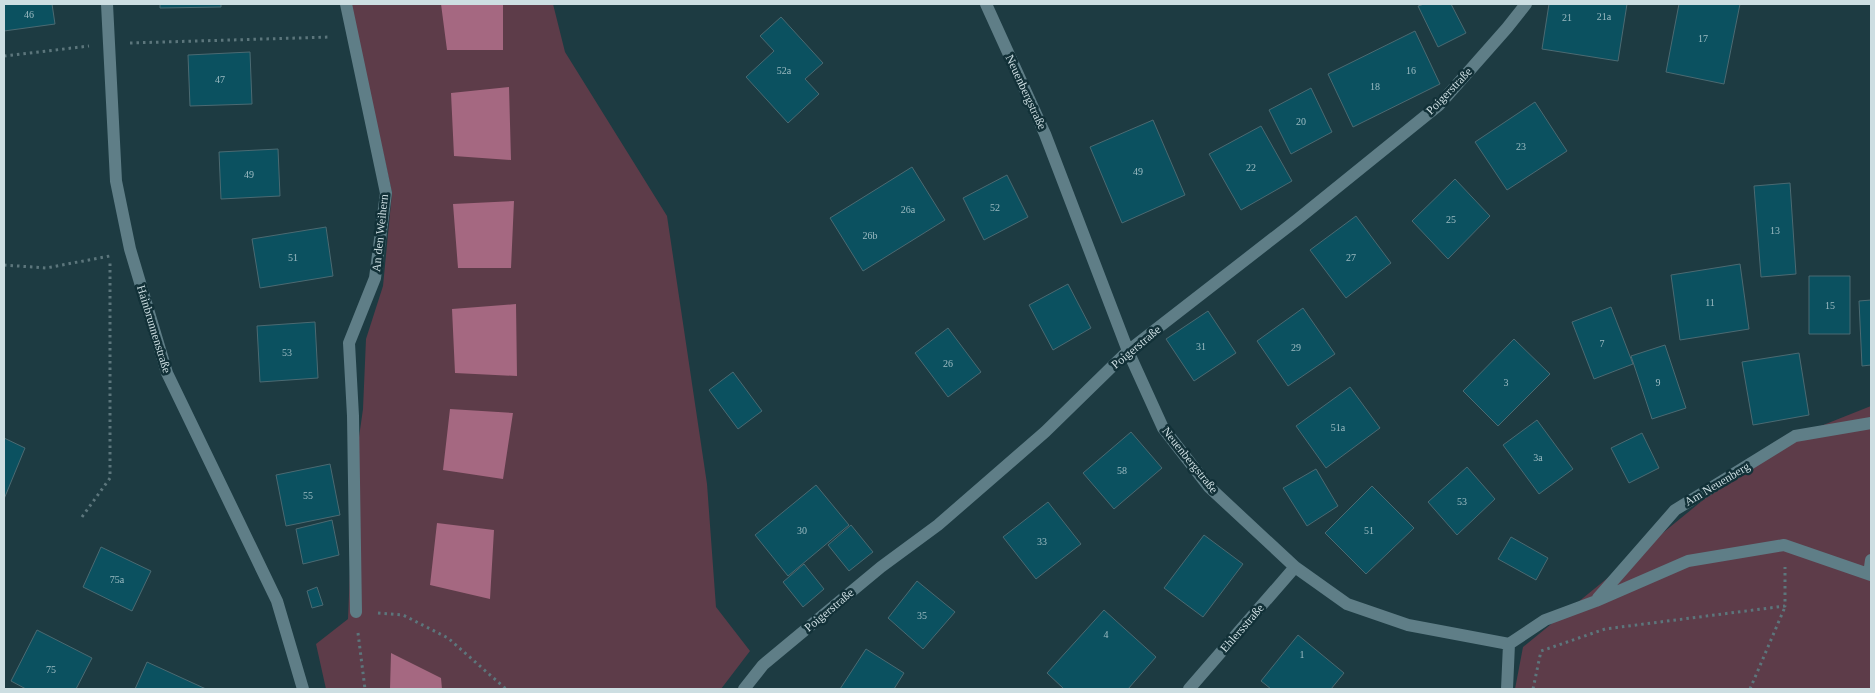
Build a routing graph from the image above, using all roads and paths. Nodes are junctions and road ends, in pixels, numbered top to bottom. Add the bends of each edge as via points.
1 (107, 4) edge
2 (346, 4) edge
3 (986, 4) edge
4 (1526, 4) edge
5 (352, 37) junction
6 (108, 43) junction
7 (4, 56) edge
8 (4, 265) edge
9 (1128, 351) junction
10 (1871, 423) edge
11 (82, 517) dead end
12 (1784, 545) junction
13 (1871, 560) edge
14 (1295, 568) junction
15 (1870, 574) edge
16 (1596, 601) junction
17 (1785, 606) junction
18 (356, 612) junction
19 (1509, 644) junction
20 (303, 689) edge
21 (365, 689) edge
22 (506, 689) edge
23 (744, 689) edge
24 (1189, 689) edge
25 (1507, 689) edge
26 (1533, 689) edge
27 (1750, 689) edge

1 - 6 street, Hainbrunnenstraße
2 - 5 street, An den Weihern
3 - 9 street, Neuenbergstraße via 1045,134
4 - 9 street, Poigerstraße via 1439,105
5 - 6 path
5 - 18 street, An den Weihern via 386,193 375,278 349,343
6 - 7 path
6 - 20 street, Hainbrunnenstraße via 116,181 130,249 167,373 277,601
8 - 11 path via 46,268 110,256 110,478
9 - 14 street, Neuenbergstraße via 1162,428 1209,487
9 - 23 street, Poigerstraße via 1045,432 938,525 880,567 763,665
10 - 16 street, Am Neuenberg via 1795,436 1675,510
12 - 15 street, Am Neuenberg
12 - 16 street, Am Neuenberg via 1688,561
12 - 17 path
13 - 15 street, Am Neuenberg
14 - 19 street, Neuenbergstraße via 1347,604 1408,626
14 - 24 street, Ehlersstraße
16 - 19 street, Am Neuenberg via 1545,620
17 - 26 path via 1606,629 1541,652
17 - 27 path
18 - 21 path
18 - 22 path via 403,615 448,638
19 - 25 street

